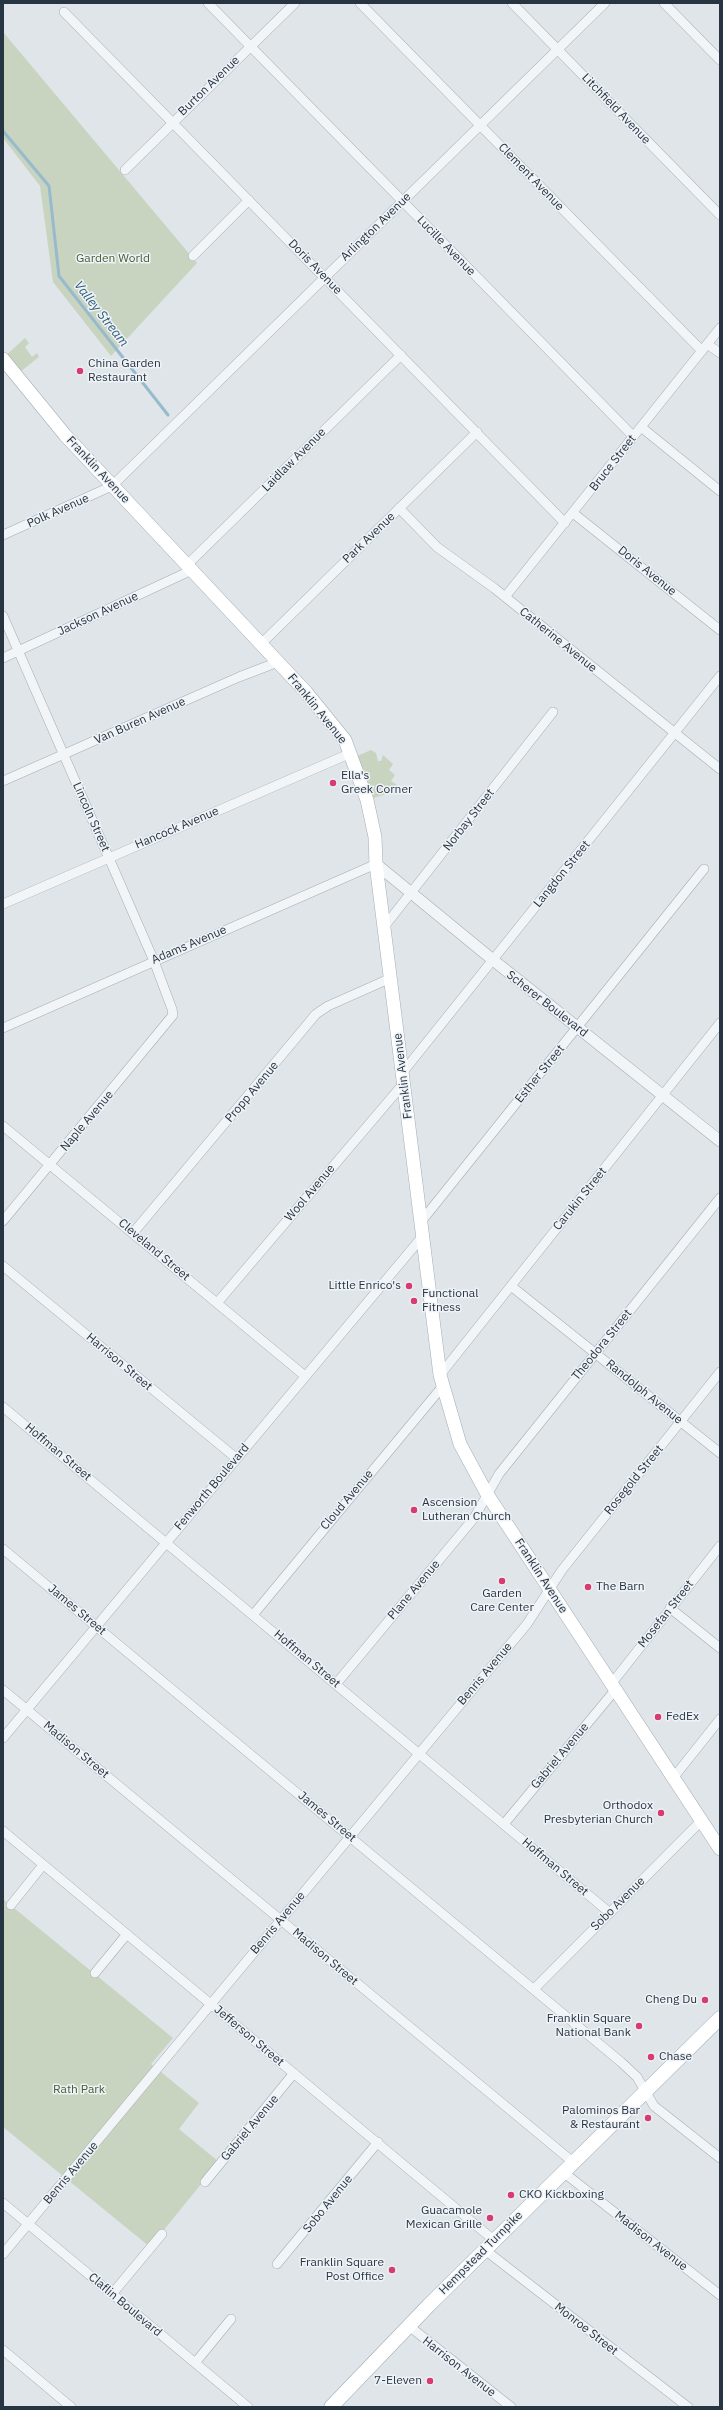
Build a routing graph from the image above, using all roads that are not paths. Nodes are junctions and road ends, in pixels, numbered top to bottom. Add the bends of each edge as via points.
1 (208, 3) edge
2 (295, 3) edge
3 (360, 3) edge
4 (512, 3) edge
5 (605, 3) edge
6 (664, 3) edge
7 (64, 12) dead end
8 (251, 46) junction
9 (558, 49) junction
10 (720, 60) edge
11 (173, 122) junction
12 (480, 125) junction
13 (125, 170) dead end
14 (249, 200) junction
15 (402, 201) junction
16 (720, 215) edge
17 (193, 256) dead end
18 (325, 277) junction
19 (720, 328) edge
20 (704, 348) junction
21 (720, 353) edge
22 (400, 355) junction
23 (3, 359) edge
24 (641, 427) junction
25 (477, 432) junction
26 (633, 436) junction
27 (112, 486) junction
28 (720, 491) edge
29 (399, 508) junction
30 (573, 513) junction
31 (565, 523) junction
32 (3, 535) edge
33 (190, 568) junction
34 (505, 598) junction
35 (3, 616) edge
36 (720, 630) edge
37 (261, 644) junction
38 (18, 651) junction
39 (3, 658) edge
40 (278, 662) junction
41 (720, 676) edge
42 (553, 712) dead end
43 (675, 733) junction
44 (351, 753) junction
45 (64, 754) junction
46 (720, 769) edge
47 (3, 781) edge
48 (109, 858) junction
49 (376, 864) junction
50 (704, 869) dead end
51 (411, 894) junction
52 (3, 904) edge
53 (384, 927) junction
54 (493, 960) junction
55 (154, 961) junction
56 (391, 978) junction
57 (169, 1020) joint
58 (720, 1023) edge
59 (3, 1028) edge
60 (578, 1028) junction
61 (403, 1077) junction
62 (663, 1096) junction
63 (3, 1126) edge
64 (720, 1141) edge
65 (50, 1164) junction
66 (720, 1198) edge
67 (3, 1221) edge
68 (420, 1223) junction
69 (134, 1233) junction
70 (422, 1237) junction
71 (3, 1266) edge
72 (511, 1286) junction
73 (217, 1303) junction
74 (595, 1354) junction
75 (720, 1372) edge
76 (304, 1376) junction
77 (441, 1381) junction
78 (3, 1407) edge
79 (680, 1422) junction
80 (720, 1453) edge
81 (236, 1458) junction
82 (487, 1494) junction
83 (166, 1542) junction
84 (720, 1546) edge
85 (3, 1549) edge
86 (550, 1590) junction
87 (670, 1608) junction
88 (253, 1615) junction
89 (96, 1626) junction
90 (720, 1648) edge
91 (336, 1684) junction
92 (614, 1686) junction
93 (3, 1690) edge
94 (27, 1709) junction
95 (720, 1719) edge
96 (3, 1738) edge
97 (419, 1753) junction
98 (674, 1777) junction
99 (702, 1820) junction
100 (504, 1824) junction
101 (3, 1831) edge
102 (350, 1836) junction
103 (720, 1849) edge
104 (43, 1864) junction
105 (12, 1905) dead end
106 (610, 1913) junction
107 (280, 1920) junction
108 (127, 1934) junction
109 (95, 1974) dead end
110 (534, 1989) junction
111 (211, 2004) junction
112 (720, 2018) edge
113 (294, 2073) junction
114 (646, 2090) junction
115 (378, 2142) junction
116 (720, 2158) edge
117 (573, 2162) junction
118 (563, 2172) junction
119 (205, 2182) dead end
120 (3, 2204) edge
121 (28, 2224) junction
122 (162, 2234) dead end
123 (490, 2245) junction
124 (3, 2254) edge
125 (277, 2264) dead end
126 (112, 2294) junction
127 (720, 2295) edge
128 (231, 2319) dead end
129 (409, 2326) junction
130 (3, 2350) edge
131 (195, 2363) junction
132 (333, 2406) edge
133 (71, 2407) edge
134 (248, 2407) edge
135 (511, 2407) edge
136 (688, 2407) edge

1 - 8 street, Lucille Avenue
2 - 8 street, Burton Avenue
3 - 12 street, Clement Avenue
4 - 9 street, Litchfield Avenue
5 - 9 street, Arlington Avenue
6 - 10 street
7 - 11 street, Doris Avenue
8 - 11 street, Burton Avenue
8 - 15 street, Lucille Avenue
9 - 12 street, Arlington Avenue
9 - 16 street, Litchfield Avenue
11 - 13 street, Burton Avenue
11 - 14 street, Doris Avenue
12 - 15 street, Arlington Avenue
12 - 20 street, Clement Avenue
14 - 17 street
14 - 18 street, Doris Avenue
15 - 18 street, Arlington Avenue
15 - 26 street, Lucille Avenue
18 - 22 street, Doris Avenue
18 - 27 street, Arlington Avenue
19 - 20 street, Bruce Street
20 - 21 street, Clement Avenue
20 - 24 street, Bruce Street
22 - 25 street, Doris Avenue
22 - 33 street, Laidlaw Avenue
23 - 27 main road, Franklin Avenue via 48,416
24 - 26 street, Bruce Street
24 - 28 street
25 - 29 street, Park Avenue
25 - 31 street, Doris Avenue
26 - 30 street, Bruce Street
27 - 32 street, Polk Avenue
27 - 33 main road, Franklin Avenue
29 - 34 street, Catherine Avenue via 437,547
29 - 37 street, Park Avenue
30 - 31 street, Bruce Street
30 - 36 street, Doris Avenue
31 - 34 street, Bruce Street
33 - 37 main road, Franklin Avenue
33 - 38 street, Jackson Avenue
34 - 43 street, Catherine Avenue
35 - 38 street, Lincoln Street
37 - 40 main road, Franklin Avenue
38 - 39 street, Jackson Avenue
38 - 45 street, Lincoln Street
40 - 44 main road, Franklin Avenue via 331,722 345,740
40 - 45 street, Van Buren Avenue
41 - 43 street, Langdon Street
42 - 51 street, Norbay Street
43 - 46 street, Catherine Avenue
43 - 54 street, Langdon Street
44 - 48 street, Hancock Avenue
44 - 49 main road, Franklin Avenue via 367,800 375,838
45 - 47 street, Van Buren Avenue
45 - 48 street, Lincoln Street
48 - 52 street, Hancock Avenue
48 - 55 street, Lincoln Street
49 - 51 street, Scherer Boulevard
49 - 53 main road, Franklin Avenue
49 - 55 street, Adams Avenue
50 - 60 street, Esther Street
51 - 53 street, Norbay Street
51 - 54 street, Scherer Boulevard
53 - 56 main road, Franklin Avenue
54 - 60 street, Scherer Boulevard
54 - 61 street, Langdon Street
55 - 57 street, Lincoln Street via 172,1009 173,1015
55 - 59 street, Adams Avenue
56 - 61 main road, Franklin Avenue
56 - 69 street, Propp Avenue via 328,1006 316,1014
57 - 65 street, Naple Avenue
58 - 62 street, Carukin Street
60 - 62 street, Scherer Boulevard
60 - 68 street, Esther Street
61 - 68 main road, Franklin Avenue
61 - 73 street, Wool Avenue
62 - 64 street, Scherer Boulevard
62 - 72 street, Carukin Street
63 - 65 street, Cleveland Street
65 - 67 street, Naple Avenue
65 - 69 street, Cleveland Street
66 - 74 street, Theodora Street
68 - 70 main road, Franklin Avenue
69 - 73 street, Cleveland Street
70 - 76 street, Fenworth Boulevard
70 - 77 main road, Franklin Avenue
71 - 81 street, Harrison Street
72 - 74 street, Randolph Avenue
72 - 77 street, Carukin Street
73 - 76 street, Cleveland Street
74 - 79 street, Randolph Avenue
74 - 82 street, Theodora Street via 499,1474
75 - 79 street, Rosegold Street
76 - 81 street, Fenworth Boulevard
77 - 82 main road, Franklin Avenue via 460,1444
77 - 88 street, Cloud Avenue
78 - 83 street, Hoffman Street
79 - 80 street, Randolph Avenue
79 - 86 street, Rosegold Street via 562,1570
81 - 83 street, Fenworth Boulevard
82 - 86 main road, Franklin Avenue
82 - 91 street, Plane Avenue via 474,1518
83 - 88 street, Hoffman Street
83 - 89 street, Fenworth Boulevard
84 - 87 street, Mosefan Street
85 - 89 street, James Street
86 - 92 main road, Franklin Avenue
86 - 97 street, Benris Avenue via 527,1624
87 - 90 street
87 - 92 street, Mosefan Street
88 - 91 street, Hoffman Street
89 - 94 street, Fenworth Boulevard
89 - 102 street, James Street
91 - 97 street, Hoffman Street
92 - 98 main road, Franklin Avenue
92 - 100 street, Gabriel Avenue
93 - 94 street, Madison Street
94 - 96 street, Fenworth Boulevard
94 - 107 street, Madison Street
95 - 98 street
97 - 100 street, Hoffman Street
97 - 102 street, Benris Avenue
98 - 99 main road, Franklin Avenue
99 - 103 main road, Franklin Avenue
99 - 106 street, Sobo Avenue
100 - 106 street, Hoffman Street
101 - 104 street, Jefferson Street
102 - 107 street, Benris Avenue
102 - 110 street, James Street
104 - 105 street
104 - 108 street, Jefferson Street
106 - 110 street, Sobo Avenue
107 - 111 street, Benris Avenue
107 - 117 street, Madison Street
108 - 109 street
108 - 111 street, Jefferson Street
110 - 114 street, James Street via 621,2062
111 - 113 street, Jefferson Street
111 - 121 street, Benris Avenue
112 - 114 main road, Hempstead Turnpike
113 - 115 street, Jefferson Street
113 - 119 street, Gabriel Avenue
114 - 116 street, James Street via 654,2106
114 - 117 main road, Hempstead Turnpike
115 - 123 street, Jefferson Street
115 - 125 street, Sobo Avenue
117 - 118 main road, Hempstead Turnpike
118 - 123 main road, Hempstead Turnpike
118 - 127 street, Madison Avenue
120 - 121 street, Claflin Boulevard
121 - 124 street, Benris Avenue
121 - 126 street, Claflin Boulevard
122 - 126 street
123 - 129 main road, Hempstead Turnpike
123 - 136 street, Monroe Street
126 - 131 street, Claflin Boulevard
128 - 131 street
129 - 132 main road, Hempstead Turnpike
129 - 135 street, Harrison Avenue
130 - 133 street
131 - 134 street, Claflin Boulevard

